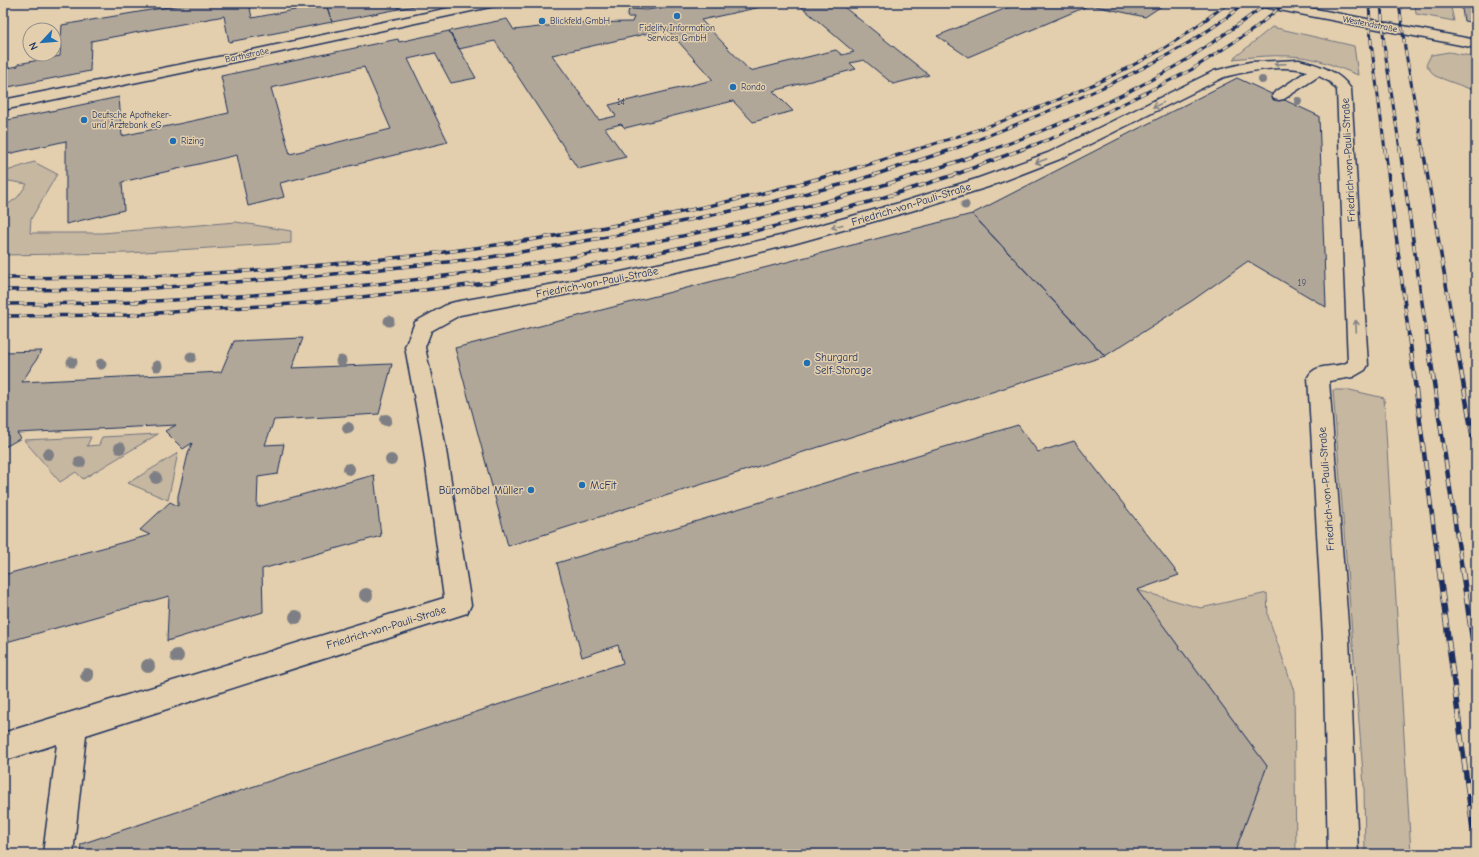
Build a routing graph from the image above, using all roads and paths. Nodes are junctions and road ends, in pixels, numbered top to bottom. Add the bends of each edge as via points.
1 (490, 3) edge
2 (1264, 3) edge
3 (1476, 44) edge
4 (1318, 70) junction
5 (1279, 96) dead end
6 (3, 105) edge
7 (73, 726) junction
8 (3, 747) edge
9 (58, 854) edge
10 (1344, 854) edge

1 - 6 street, Barthstraße
2 - 3 street, Westendstraße
4 - 5 street
4 -> 7 street, Friedrich-von-Pauli-Straße via 1299,64 1280,64 1250,66 1218,74 1054,156 982,183 905,207 708,259 455,309 422,327 415,347 433,438 458,605
10 -> 4 street, Friedrich-von-Pauli-Straße via 1336,637 1318,377 1330,372 1346,372 1358,365 1344,89 1335,78
7 - 8 street, Friedrich-von-Pauli-Straße
7 - 9 street

